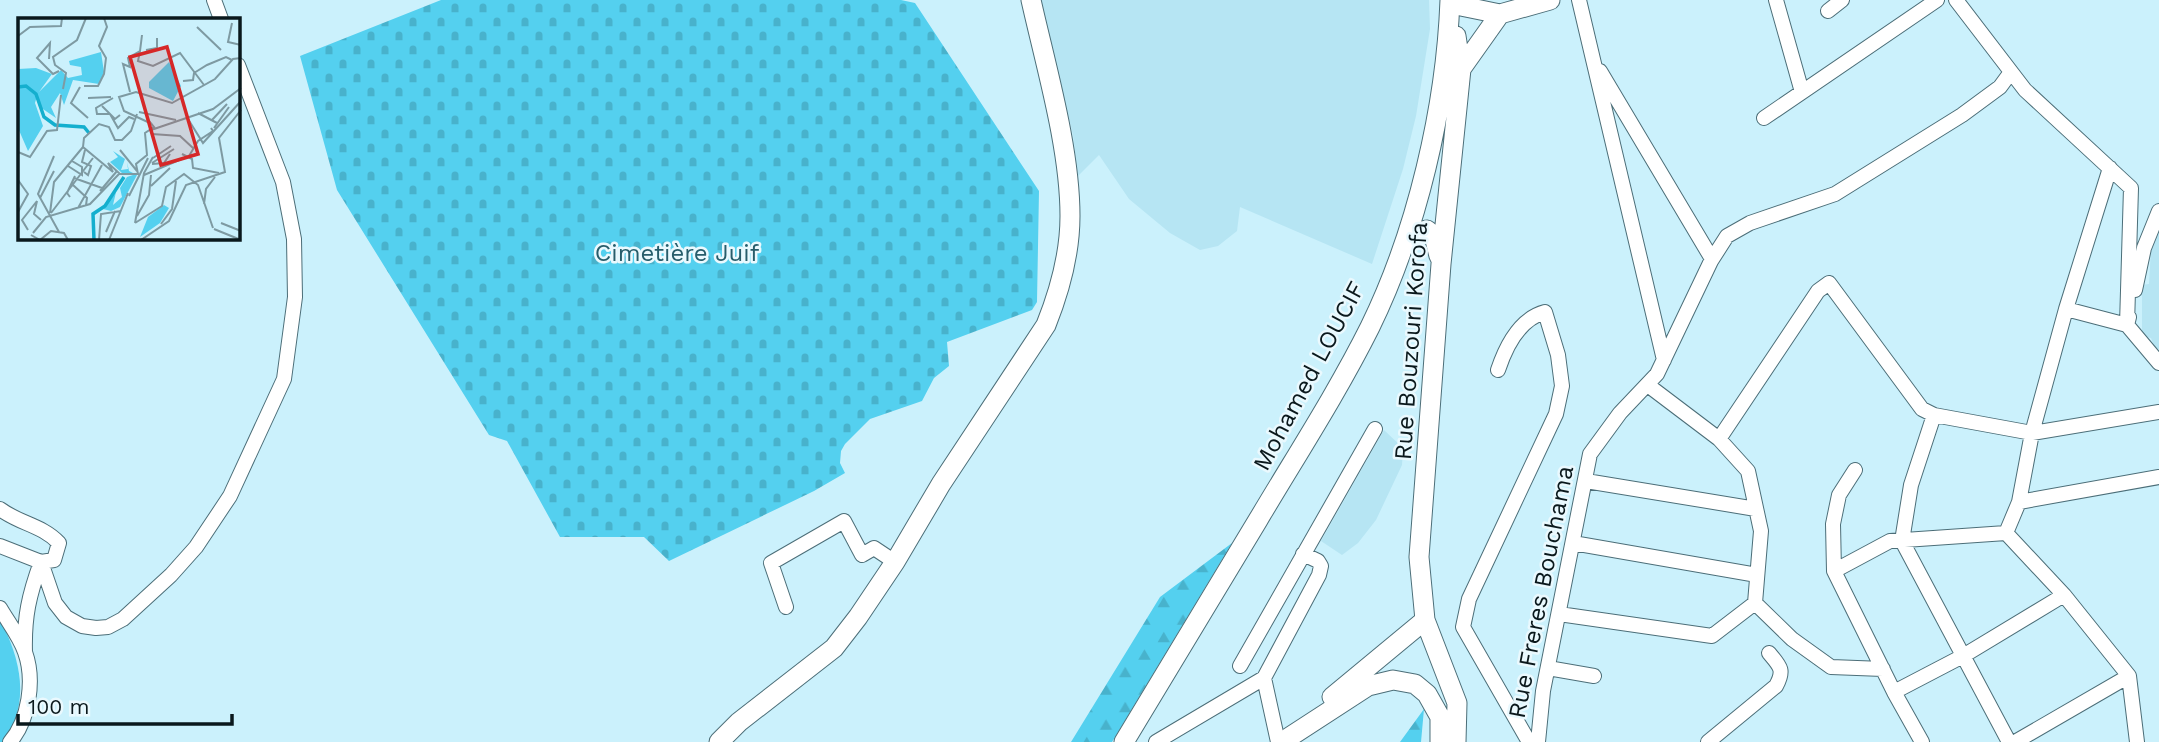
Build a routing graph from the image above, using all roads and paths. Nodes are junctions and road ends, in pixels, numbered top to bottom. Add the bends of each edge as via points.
1 (214, 0) edge
2 (1031, 0) edge
3 (1550, 0) edge
4 (1579, 0) edge
5 (1776, 0) edge
6 (1842, 0) edge
7 (1937, 0) edge
8 (1956, 0) edge
9 (1450, 2) edge
10 (1828, 11) dead end
11 (1500, 14) junction
12 (221, 18) edge
13 (1593, 59) junction
14 (1461, 69) junction
15 (240, 70) edge
16 (2011, 72) junction
17 (1802, 92) junction
18 (1764, 118) dead end
19 (2110, 169) junction
20 (2159, 211) edge
21 (1400, 251) junction
22 (1713, 259) junction
23 (1441, 264) junction
24 (2066, 309) junction
25 (2127, 325) junction
26 (1664, 360) junction
27 (2159, 363) edge
28 (1498, 370) dead end
29 (1648, 386) junction
30 (2159, 412) edge
31 (1934, 415) junction
32 (1375, 429) dead end
33 (2032, 433) junction
34 (1719, 439) junction
35 (1855, 470) dead end
36 (2159, 477) edge
37 (1586, 481) junction
38 (2019, 502) junction
39 (0, 509) edge
40 (1756, 509) junction
41 (2006, 533) junction
42 (1902, 541) junction
43 (1573, 543) junction
44 (0, 546) edge
45 (1303, 554) junction
46 (41, 562) junction
47 (895, 562) junction
48 (1834, 571) junction
49 (1757, 575) junction
50 (2064, 595) junction
51 (1755, 603) junction
52 (786, 607) dead end
53 (0, 608) edge
54 (1559, 614) junction
55 (1424, 620) junction
56 (25, 652) junction
57 (1769, 653) dead end
58 (1963, 656) junction
59 (1240, 666) dead end
60 (1548, 668) junction
61 (1883, 669) junction
62 (1594, 676) dead end
63 (2129, 676) junction
64 (1264, 678) junction
65 (1894, 692) junction
66 (1282, 741) edge
67 (9, 742) edge
68 (719, 742) edge
69 (1124, 742) edge
70 (1156, 742) edge
71 (1440, 742) edge
72 (1456, 742) edge
73 (1529, 742) edge
74 (1538, 742) edge
75 (1708, 742) edge
76 (1922, 742) edge
77 (2008, 742) edge
78 (2015, 742) edge
79 (2137, 742) edge

1 - 12 street
2 - 47 main road via 1068,177 1065,265 1046,325
3 - 11 main road
4 - 13 street
5 - 17 street
6 - 10 street
7 - 17 street
8 - 16 street
9 - 11 main road
9 - 14 main road, Rue Bouzouri Korofa
9 - 21 main road, Mohamed LOUCIF via 1440,106
11 - 14 main road
13 - 22 street
13 - 26 street
14 - 23 main road, Rue Bouzouri Korofa
15 - 46 street via 283,181 294,239 295,297 284,379 230,496 196,547 123,619 96,628 66,617 55,603
16 - 19 street
16 - 22 street, Rue Freres Bouchama via 2000,87 1962,115 1835,194 1750,223 1727,236
17 - 18 street
19 - 24 street
19 - 25 street via 2131,188
20 - 25 street via 2144,247
21 - 23 main road via 1415,233 1427,230 1434,236
21 - 69 main road, Mohamed LOUCIF via 1370,326 1332,394
22 - 26 street, Rue Freres Bouchama
23 - 55 main road, Rue Bouzouri Korofa via 1419,557
24 - 25 street
24 - 33 street
25 - 27 street
26 - 29 street, Rue Freres Bouchama
28 - 73 street via 1512,337 1533,315 1545,312 1562,386 1556,414 1469,599 1463,627
29 - 34 street
29 - 37 street, Rue Freres Bouchama via 1620,413 1590,454
30 - 33 street
31 - 33 street
31 - 34 street via 1922,410 1829,283 1818,291
31 - 42 street via 1910,485
32 - 45 street
33 - 38 street
34 - 40 street via 1748,471
35 - 48 street via 1839,495 1833,524
36 - 38 street
37 - 40 street
37 - 43 street, Rue Freres Bouchama
38 - 41 street
39 - 46 street via 48,532 59,543 54,560
40 - 49 street via 1761,531
41 - 42 street
41 - 50 street
42 - 48 street via 1889,541
42 - 58 street
43 - 49 street
43 - 54 street, Rue Freres Bouchama
44 - 46 street
45 - 59 street
45 - 64 street via 1318,561 1320,575
46 - 56 street via 28,597
47 - 52 street via 874,548 862,555 844,521 771,563
47 - 68 main road via 834,648
48 - 61 street
49 - 51 street
50 - 58 street
50 - 63 street
51 - 54 street via 1712,636
51 - 61 street via 1791,639 1830,667
53 - 56 street
54 - 60 street, Rue Freres Bouchama
55 - 66 main road
55 - 72 main road, Rue Bouzouri Korofa via 1457,703
56 - 67 street via 29,698 18,733
57 - 75 street via 1782,676 1776,686
58 - 65 street
58 - 77 street
60 - 62 street
60 - 74 street, Rue Freres Bouchama
61 - 65 street
63 - 78 street
63 - 79 street
64 - 66 street
64 - 70 street
65 - 76 street
66 - 71 main road via 1368,686 1393,680 1415,684 1427,694 1440,717

